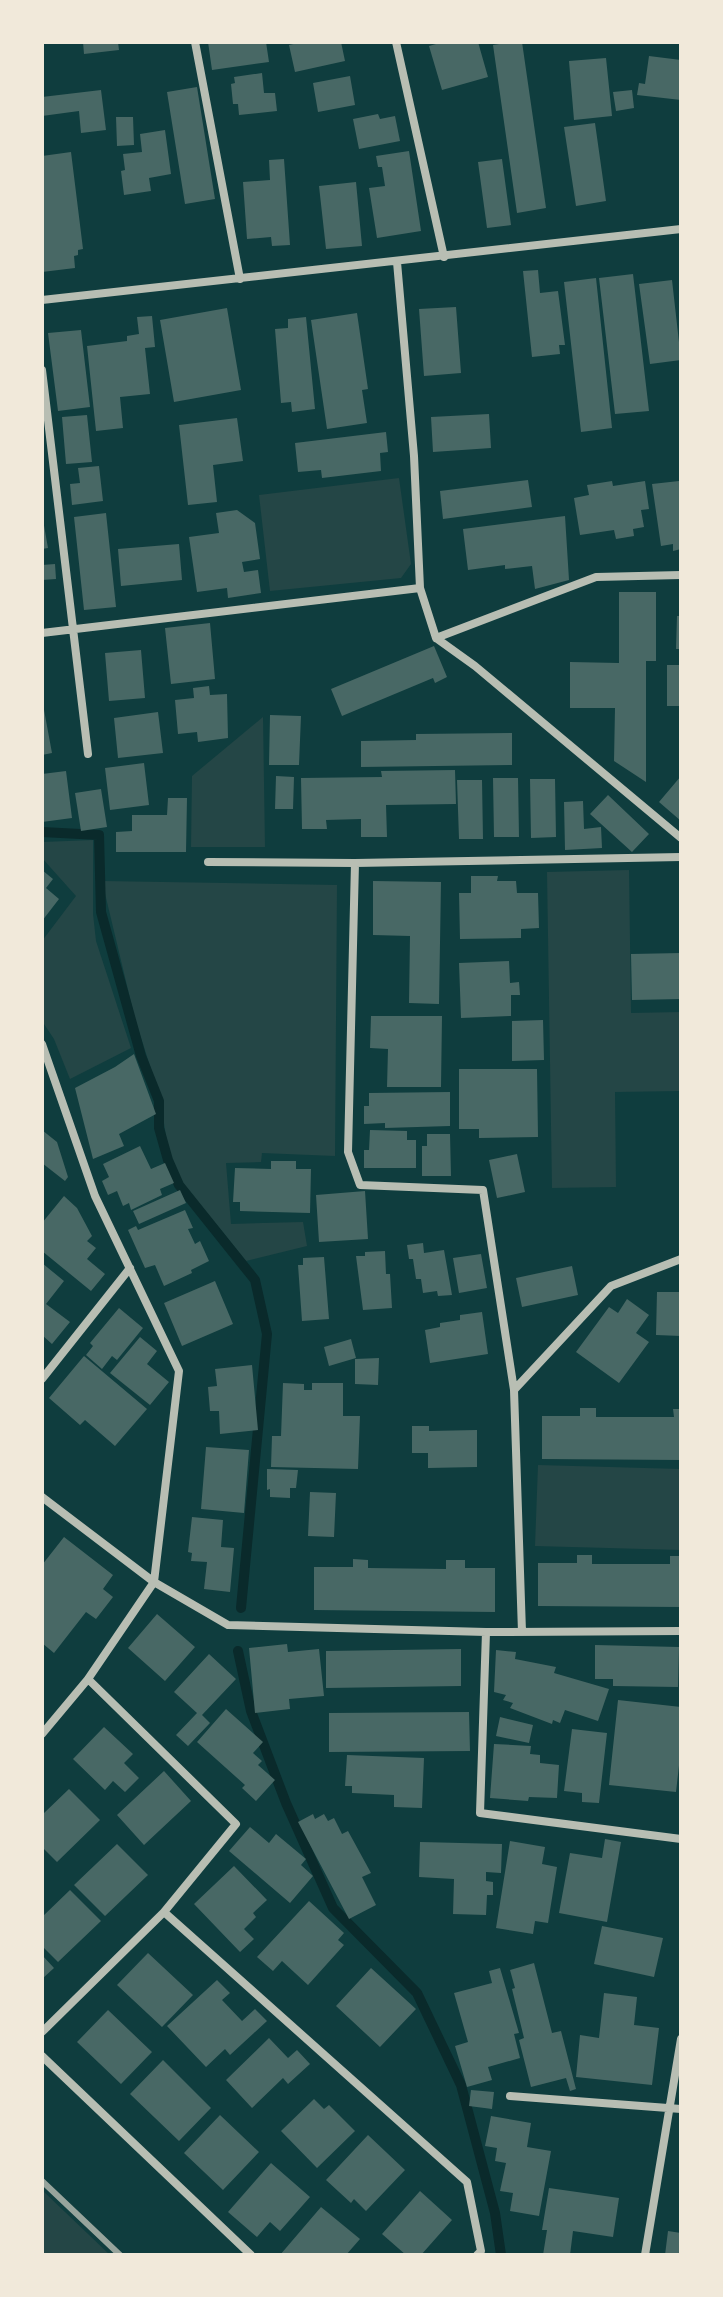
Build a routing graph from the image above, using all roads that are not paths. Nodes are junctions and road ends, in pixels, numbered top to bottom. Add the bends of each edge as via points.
1 (195, 42) edge
2 (396, 42) edge
3 (681, 229) edge
4 (444, 257) junction
5 (397, 262) junction
6 (240, 279) junction
7 (42, 300) edge
8 (42, 370) edge
9 (681, 575) edge
10 (420, 588) junction
11 (73, 630) junction
12 (42, 633) edge
13 (436, 638) junction
14 (88, 754) dead end
15 (681, 838) edge
16 (681, 857) edge
17 (208, 862) dead end
18 (355, 863) junction
19 (42, 1044) edge
20 (681, 1259) edge
21 (130, 1268) junction
22 (42, 1379) edge
23 (514, 1390) junction
24 (42, 1497) edge
25 (154, 1582) junction
26 (681, 1631) edge
27 (486, 1632) junction
28 (522, 1632) junction
29 (88, 1679) junction
30 (42, 1734) edge
31 (681, 1839) edge
32 (164, 1912) junction
33 (42, 2032) edge
34 (681, 2039) edge
35 (42, 2056) edge
36 (510, 2096) dead end
37 (670, 2108) junction
38 (681, 2109) edge
39 (251, 2255) edge
40 (477, 2255) edge
41 (645, 2255) edge

1 - 6 street
2 - 4 street
3 - 4 street
4 - 5 street
5 - 6 street
5 - 10 street
6 - 7 street
8 - 11 street
9 - 13 street via 596,577
10 - 11 street
10 - 13 street
11 - 12 street
11 - 14 street
13 - 15 street
16 - 18 street
17 - 18 street
18 - 23 street via 348,1152 360,1185 483,1190
19 - 21 street via 95,1196
20 - 23 street via 611,1286
21 - 22 street
21 - 25 street via 179,1371
23 - 28 street
24 - 25 street
25 - 27 street via 228,1625
25 - 29 street
26 - 28 street
27 - 28 street
27 - 31 street via 480,1813
29 - 30 street
29 - 32 street via 236,1824
32 - 33 street
32 - 40 street via 467,2182 481,2251
34 - 37 street
35 - 39 street
36 - 37 street
37 - 38 street
37 - 41 street

